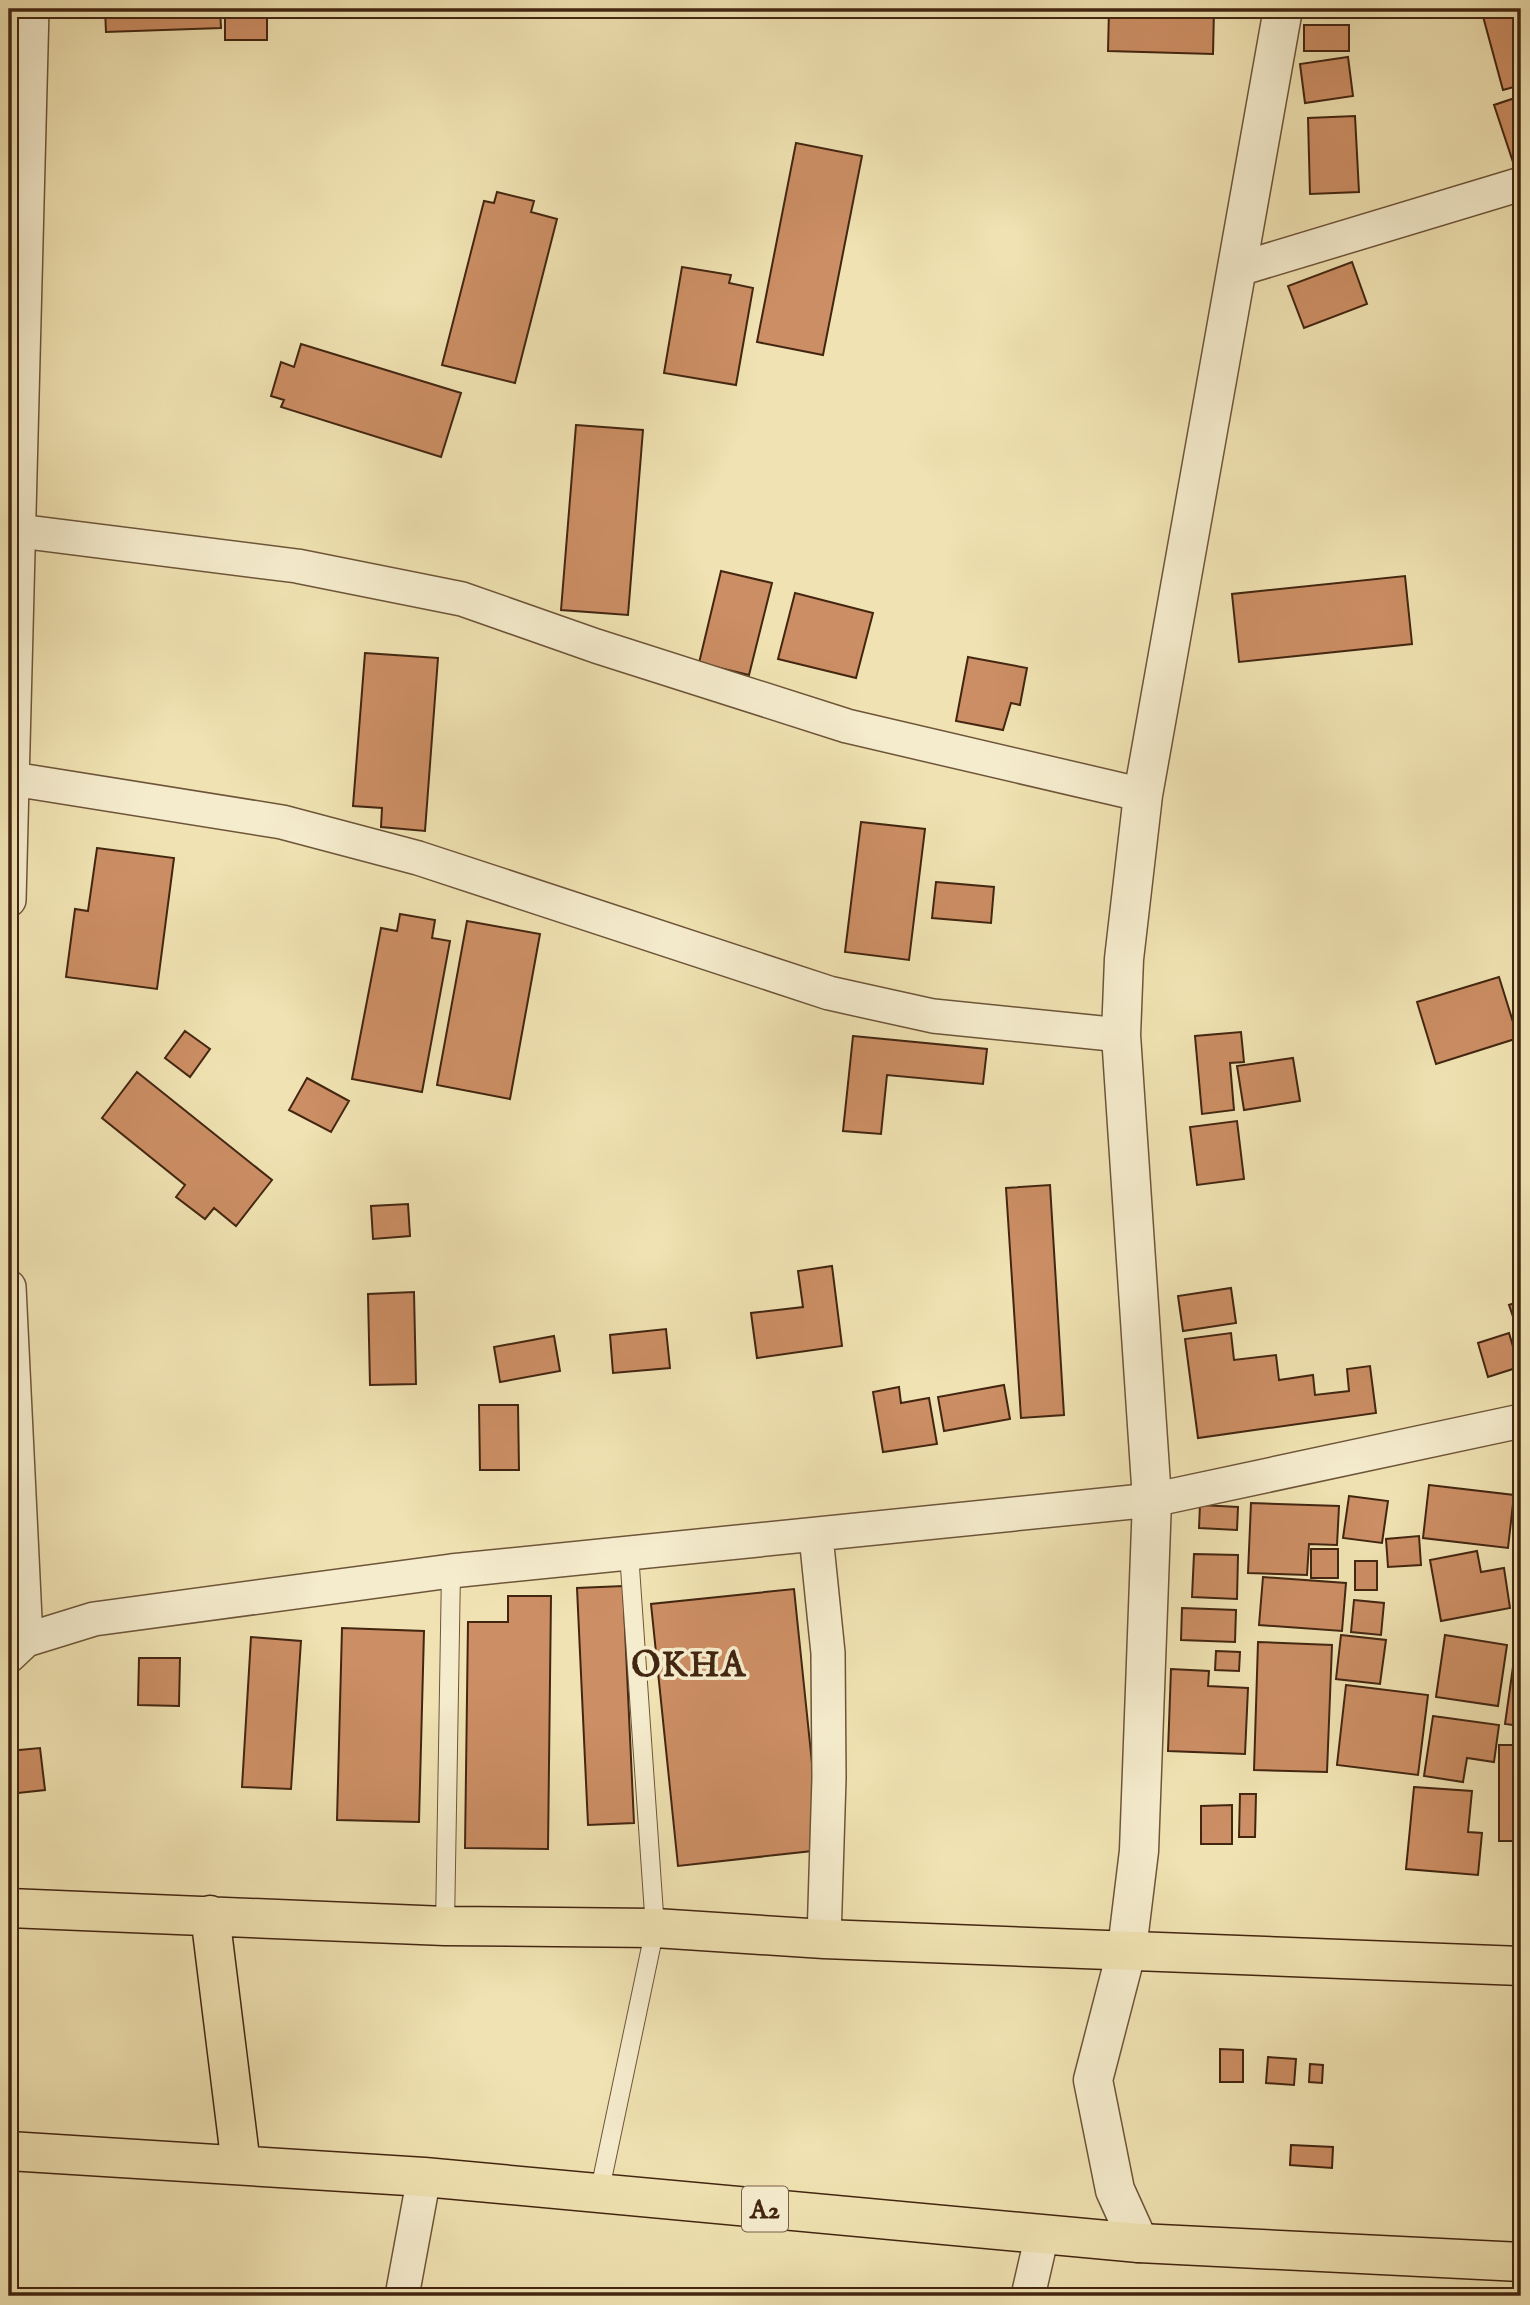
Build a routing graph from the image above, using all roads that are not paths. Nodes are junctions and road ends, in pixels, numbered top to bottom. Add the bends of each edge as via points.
1 (32, 9) edge
2 (1283, 9) edge
3 (1521, 184) edge
4 (17, 264) edge
5 (1236, 270) junction
6 (19, 531) junction
7 (13, 779) junction
8 (1143, 795) junction
9 (9, 900) edge
10 (1121, 1035) junction
11 (9, 1287) edge
12 (1521, 1421) edge
13 (1152, 1500) junction
14 (816, 1536) junction
15 (629, 1553) junction
16 (451, 1571) junction
17 (15, 1645) edge
18 (9, 1908) edge
19 (209, 1914) junction
20 (445, 1926) junction
21 (655, 1928) junction
22 (824, 1939) junction
23 (1127, 1949) junction
24 (1521, 1966) edge
25 (9, 2151) edge
26 (242, 2165) junction
27 (424, 2177) junction
28 (599, 2194) junction
29 (1042, 2235) junction
30 (1139, 2243) junction
31 (1521, 2262) edge
32 (402, 2296) edge
33 (1028, 2296) edge

1 - 4 street
2 - 5 street
3 - 5 street
4 - 6 street
5 - 8 street
6 - 7 street
6 - 8 street via 297,566 462,599 847,726
7 - 9 street
7 - 10 street via 282,822 406,855 829,993 933,1016
8 - 10 street via 1124,959
10 - 13 street
11 - 17 street
12 - 13 street
13 - 14 street
13 - 23 street via 1139,1851
14 - 15 street
14 - 22 street via 828,1653
15 - 16 street
15 - 21 lane
16 - 17 street via 94,1619
16 - 20 lane
18 - 19 highway
19 - 20 highway
19 - 26 highway
20 - 21 highway
21 - 22 highway
21 - 28 lane
22 - 23 highway
23 - 24 highway
23 - 30 street via 1093,2080 1115,2190
25 - 26 highway, A2
26 - 27 highway, A2
27 - 28 highway, A2
27 - 32 street
28 - 29 highway, A2
29 - 30 highway, A2
29 - 33 street
30 - 31 highway, A2

